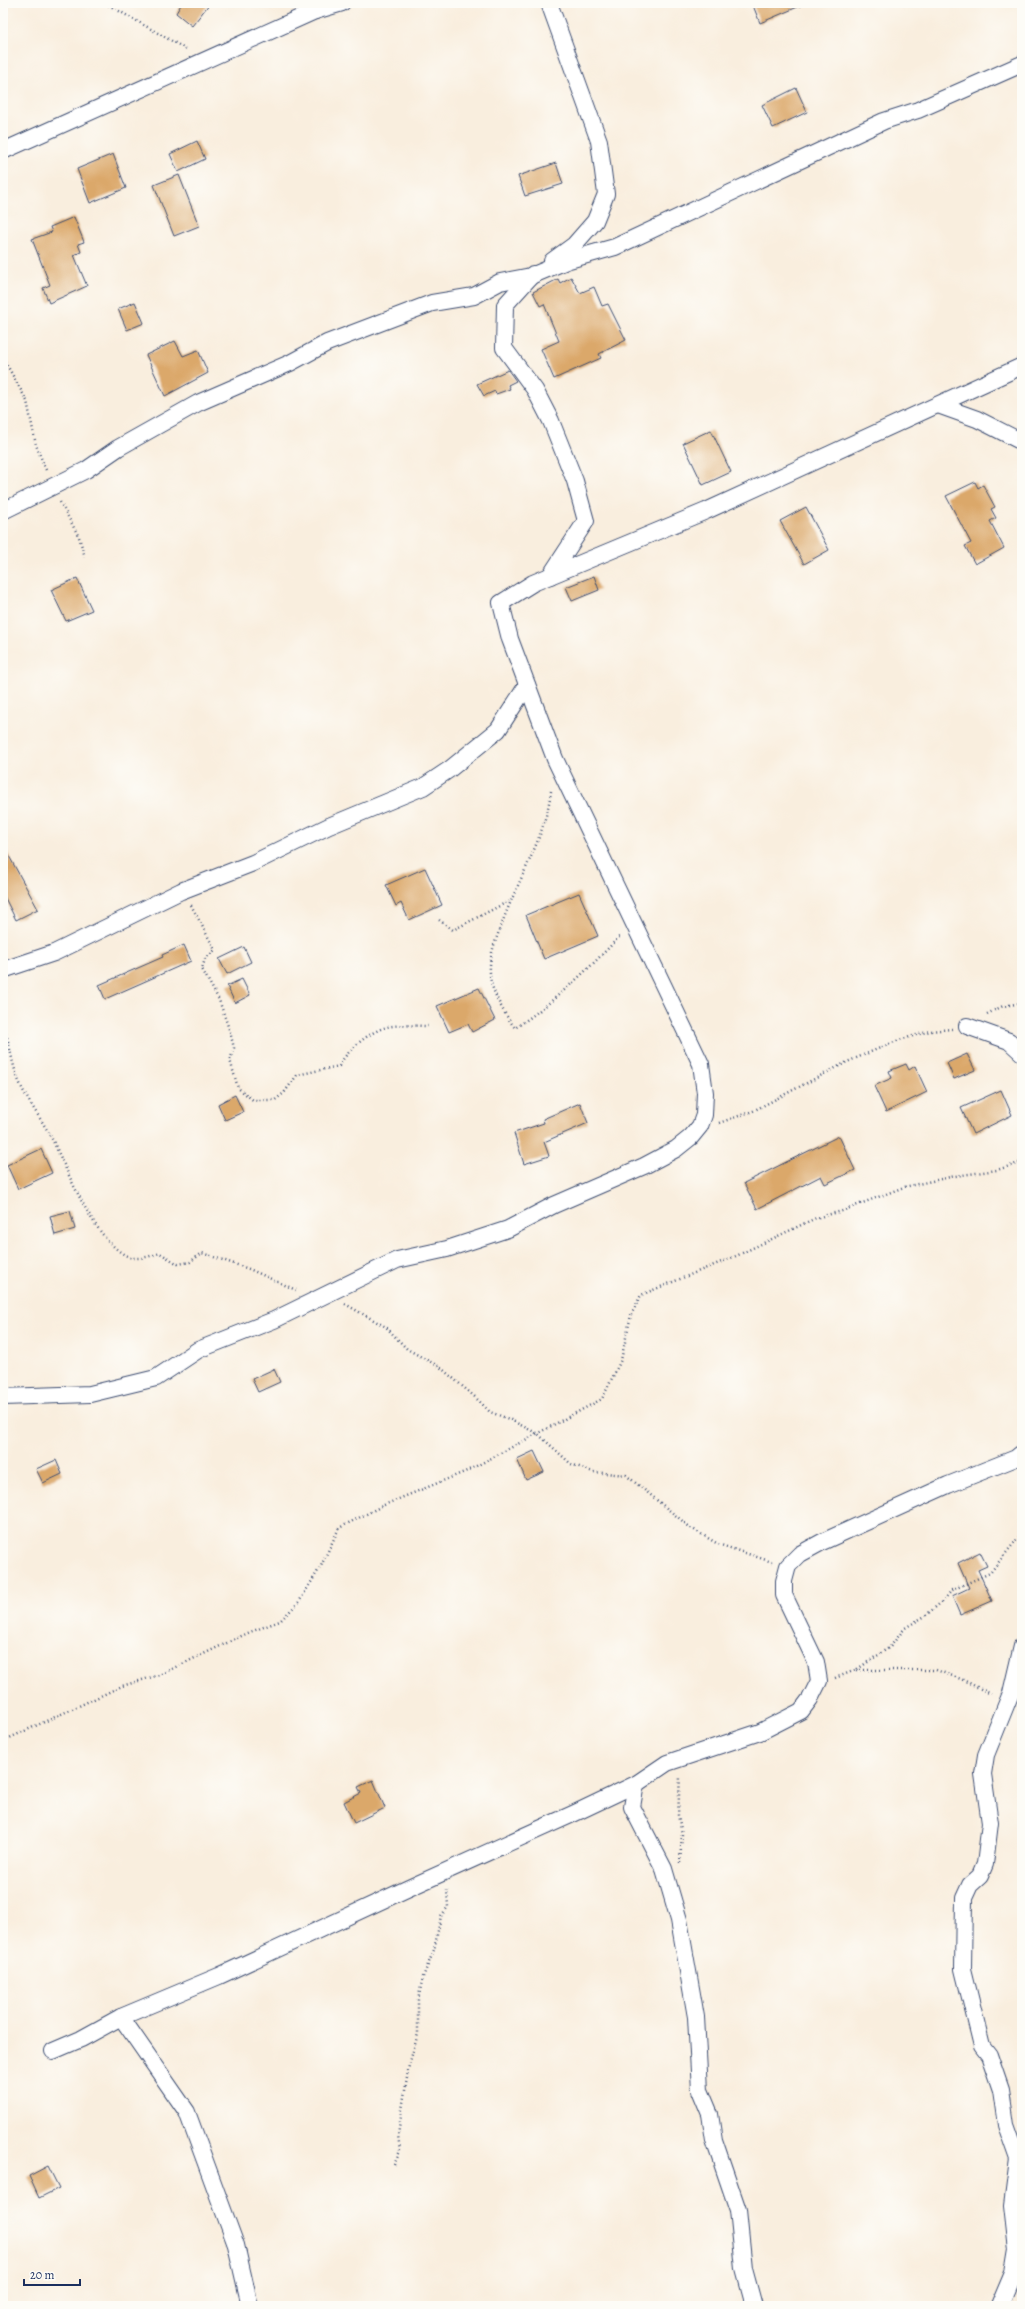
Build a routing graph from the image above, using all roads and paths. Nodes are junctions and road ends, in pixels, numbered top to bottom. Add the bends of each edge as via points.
1 (105, 3) edge
2 (342, 3) edge
3 (549, 3) edge
4 (319, 7) edge
5 (206, 60) junction
6 (1022, 64) edge
7 (3, 151) edge
8 (531, 276) junction
9 (3, 358) edge
10 (1022, 366) edge
11 (938, 405) junction
12 (1022, 442) edge
13 (53, 487) junction
14 (3, 511) edge
15 (85, 557) dead end
16 (550, 576) junction
17 (527, 685) junction
18 (551, 788) dead end
19 (182, 891) junction
20 (510, 900) junction
21 (439, 920) dead end
22 (633, 923) junction
23 (3, 970) edge
24 (1022, 1003) edge
25 (3, 1026) edge
26 (428, 1026) dead end
27 (967, 1026) junction
28 (1022, 1053) edge
29 (700, 1126) junction
30 (1022, 1162) edge
31 (319, 1298) junction
32 (3, 1397) edge
33 (538, 1434) junction
34 (1022, 1454) edge
35 (1022, 1533) edge
36 (788, 1566) junction
37 (1022, 1646) edge
38 (856, 1670) junction
39 (819, 1681) junction
40 (1003, 1709) junction
41 (3, 1741) edge
42 (682, 1758) junction
43 (636, 1784) junction
44 (680, 1867) dead end
45 (451, 1869) junction
46 (121, 2017) junction
47 (53, 2050) dead end
48 (394, 2165) dead end
49 (250, 2306) edge
50 (754, 2306) edge
51 (999, 2306) edge

1 - 5 path
2 - 4 street
3 - 8 street via 600,141 606,194 595,221 574,245
4 - 5 street
5 - 7 street
6 - 8 street via 918,110 884,122 615,247 569,260
8 - 13 street via 500,282 474,296 432,303 326,343 290,364 198,403
8 - 16 street via 505,305 504,348 535,390 551,421 575,481 586,521
9 - 13 path via 27,401 36,445
10 - 11 street
11 - 12 street via 977,419
11 - 16 street via 706,511
13 - 14 street
13 - 15 path via 79,537
16 - 17 street via 533,583 501,603 510,639
17 - 19 street via 498,730 450,770 423,787 329,826 253,863
17 - 22 street via 555,759
18 - 20 path via 538,839
19 - 23 street via 54,953
19 - 26 path via 215,950 205,959 202,969 219,1000 230,1032 234,1048 230,1060 238,1088 254,1100 275,1100 284,1093 297,1075 339,1066 356,1045 387,1027
20 - 21 path via 453,930
20 - 22 path via 490,955 490,975 503,1012 515,1028 538,1013 586,972
22 - 29 street via 701,1064 705,1104
24 - 27 path via 1003,1006
25 - 31 path via 16,1075 28,1104 50,1136 80,1197 113,1247 129,1257 150,1256 160,1252 178,1264 190,1262 202,1253
27 - 28 street via 1009,1041
27 - 29 path via 947,1031 930,1031 899,1040 847,1062 753,1111 711,1125
29 - 31 street via 676,1149 508,1229 447,1249 398,1260
30 - 33 path via 997,1170 904,1187 842,1211 816,1218 736,1256 641,1295 632,1315 621,1360 602,1399
31 - 32 street via 274,1320 198,1350 156,1378 90,1394
31 - 33 path via 343,1304 386,1327 407,1349 440,1367 490,1412
33 - 36 path via 571,1464 593,1472 626,1475 691,1528 718,1544 749,1556
33 - 41 path via 467,1471 384,1505 339,1528 321,1566 299,1602 280,1621 250,1632 159,1675 122,1686
34 - 36 street via 822,1542 800,1554
35 - 38 path via 990,1573 952,1590 925,1616 905,1628 890,1647
36 - 39 street via 784,1595 816,1662
37 - 40 street via 1011,1693
38 - 39 path via 833,1679
38 - 40 path via 936,1670 989,1692
39 - 42 street via 810,1699 800,1711 782,1722
40 - 51 street via 986,1755 983,1774 990,1823 989,1836 985,1864 980,1876 970,1885 964,1898 963,1969 982,2046 989,2056 1001,2090 1006,2125 1018,2159 1012,2205 1017,2249 1013,2273
42 - 43 street via 667,1763
42 - 44 path via 678,1792 678,1815 682,1834
43 - 45 street
43 - 50 street via 632,1807 664,1869 679,1920 696,2017 700,2090 738,2210 744,2269
45 - 46 street via 219,1976
45 - 48 path via 446,1892 448,1907 441,1916 434,1950 423,1977 418,2000 418,2034 409,2065 398,2135 400,2151
46 - 47 street via 81,2039
46 - 49 street via 187,2112 236,2245

